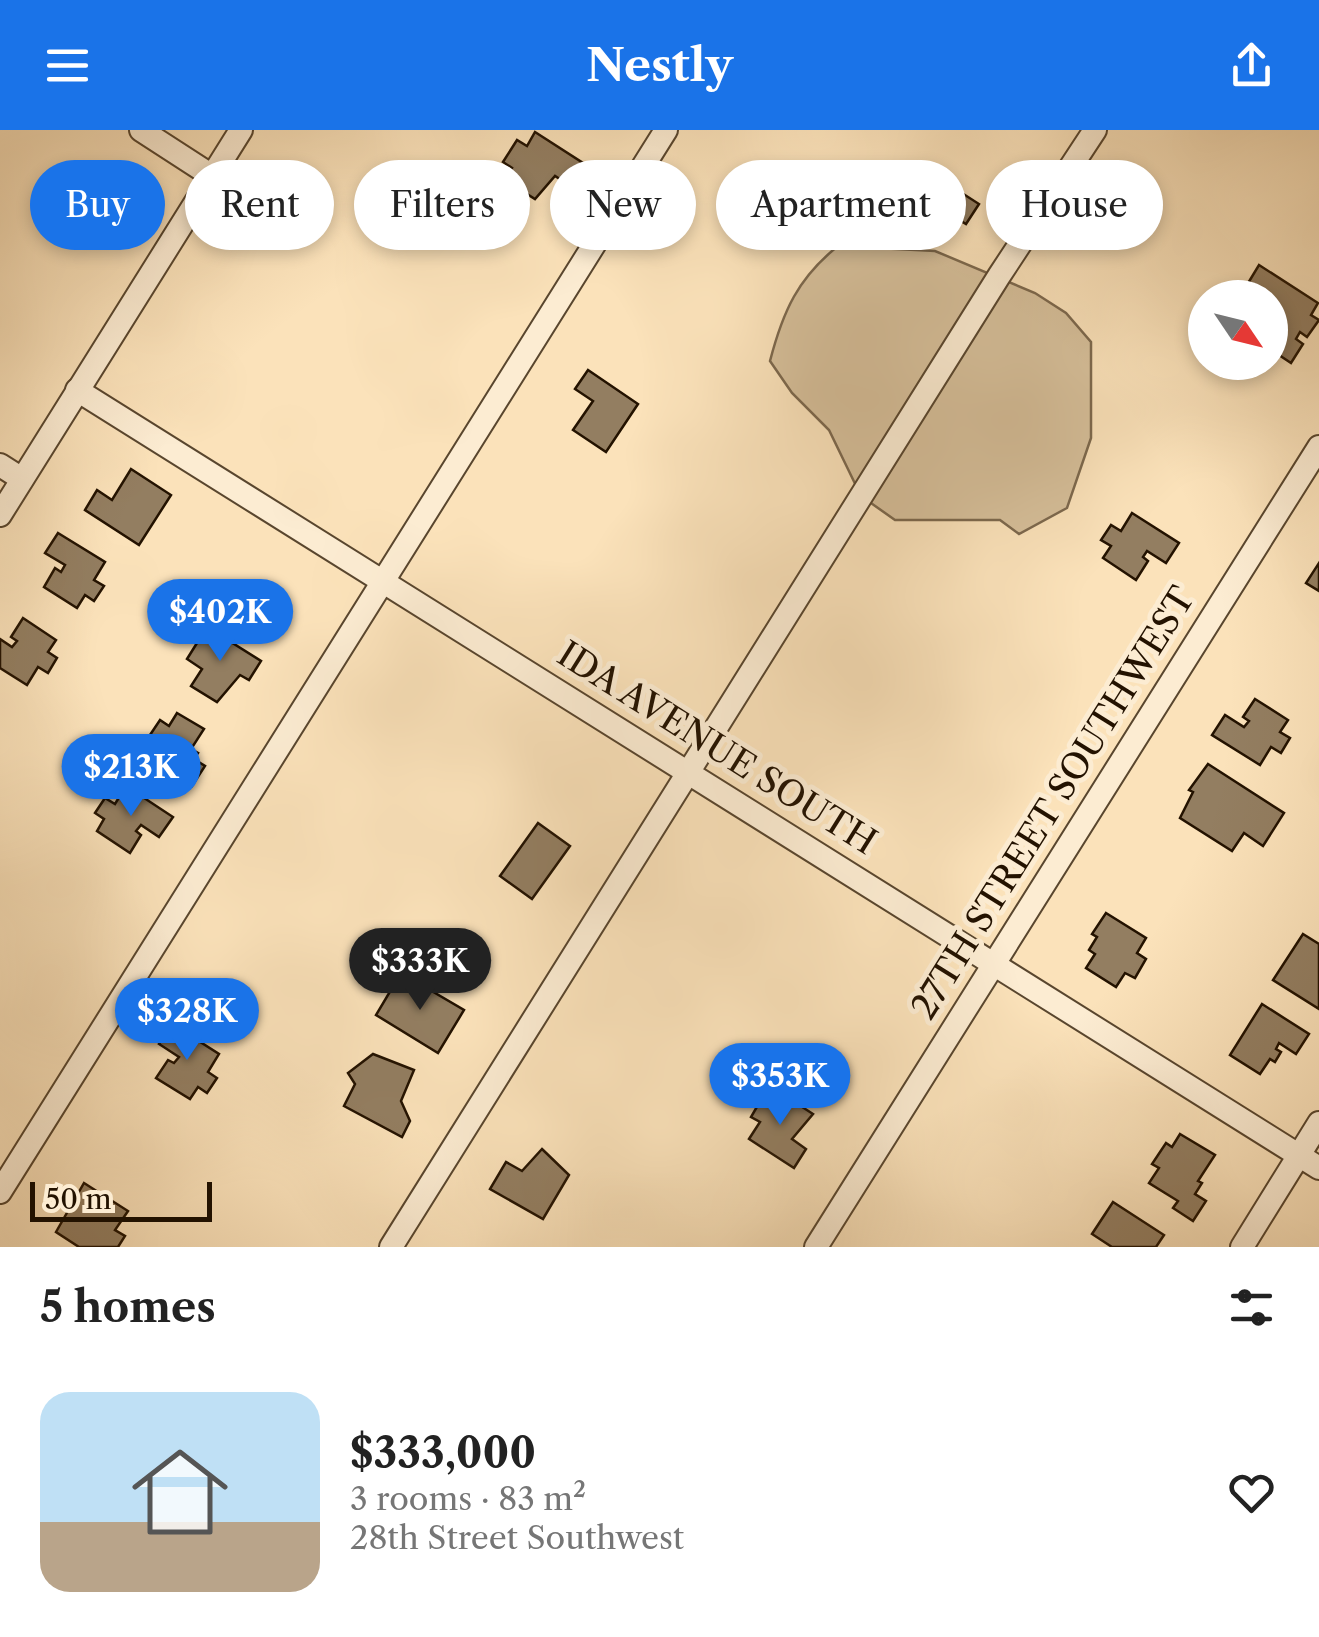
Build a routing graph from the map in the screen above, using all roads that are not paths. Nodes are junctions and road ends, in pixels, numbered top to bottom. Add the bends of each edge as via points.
1 (141, 130) edge
2 (241, 130) edge
3 (666, 130) edge
4 (1095, 130) edge
5 (187, 160) edge
6 (222, 160) edge
7 (185, 219) edge
8 (77, 390) junction
9 (1319, 446) edge
10 (0, 465) edge
11 (22, 479) junction
12 (0, 514) edge
13 (384, 581) junction
14 (690, 773) junction
15 (994, 963) junction
16 (1319, 1123) edge
17 (1309, 1161) edge
18 (0, 1192) edge
19 (392, 1247) edge
20 (816, 1247) edge
21 (1242, 1247) edge

1 - 5 street
2 - 6 street
3 - 13 street
4 - 14 street
7 - 8 street
8 - 11 street
8 - 13 street, IDA AVENUE SOUTH
9 - 15 street, 27TH STREET SOUTHWEST
10 - 11 street
11 - 12 street
13 - 14 street, IDA AVENUE SOUTH
13 - 18 street
14 - 15 street, IDA AVENUE SOUTH
14 - 19 street
15 - 17 street, IDA AVENUE SOUTH
15 - 20 street, 27TH STREET SOUTHWEST
16 - 17 street
17 - 21 street

